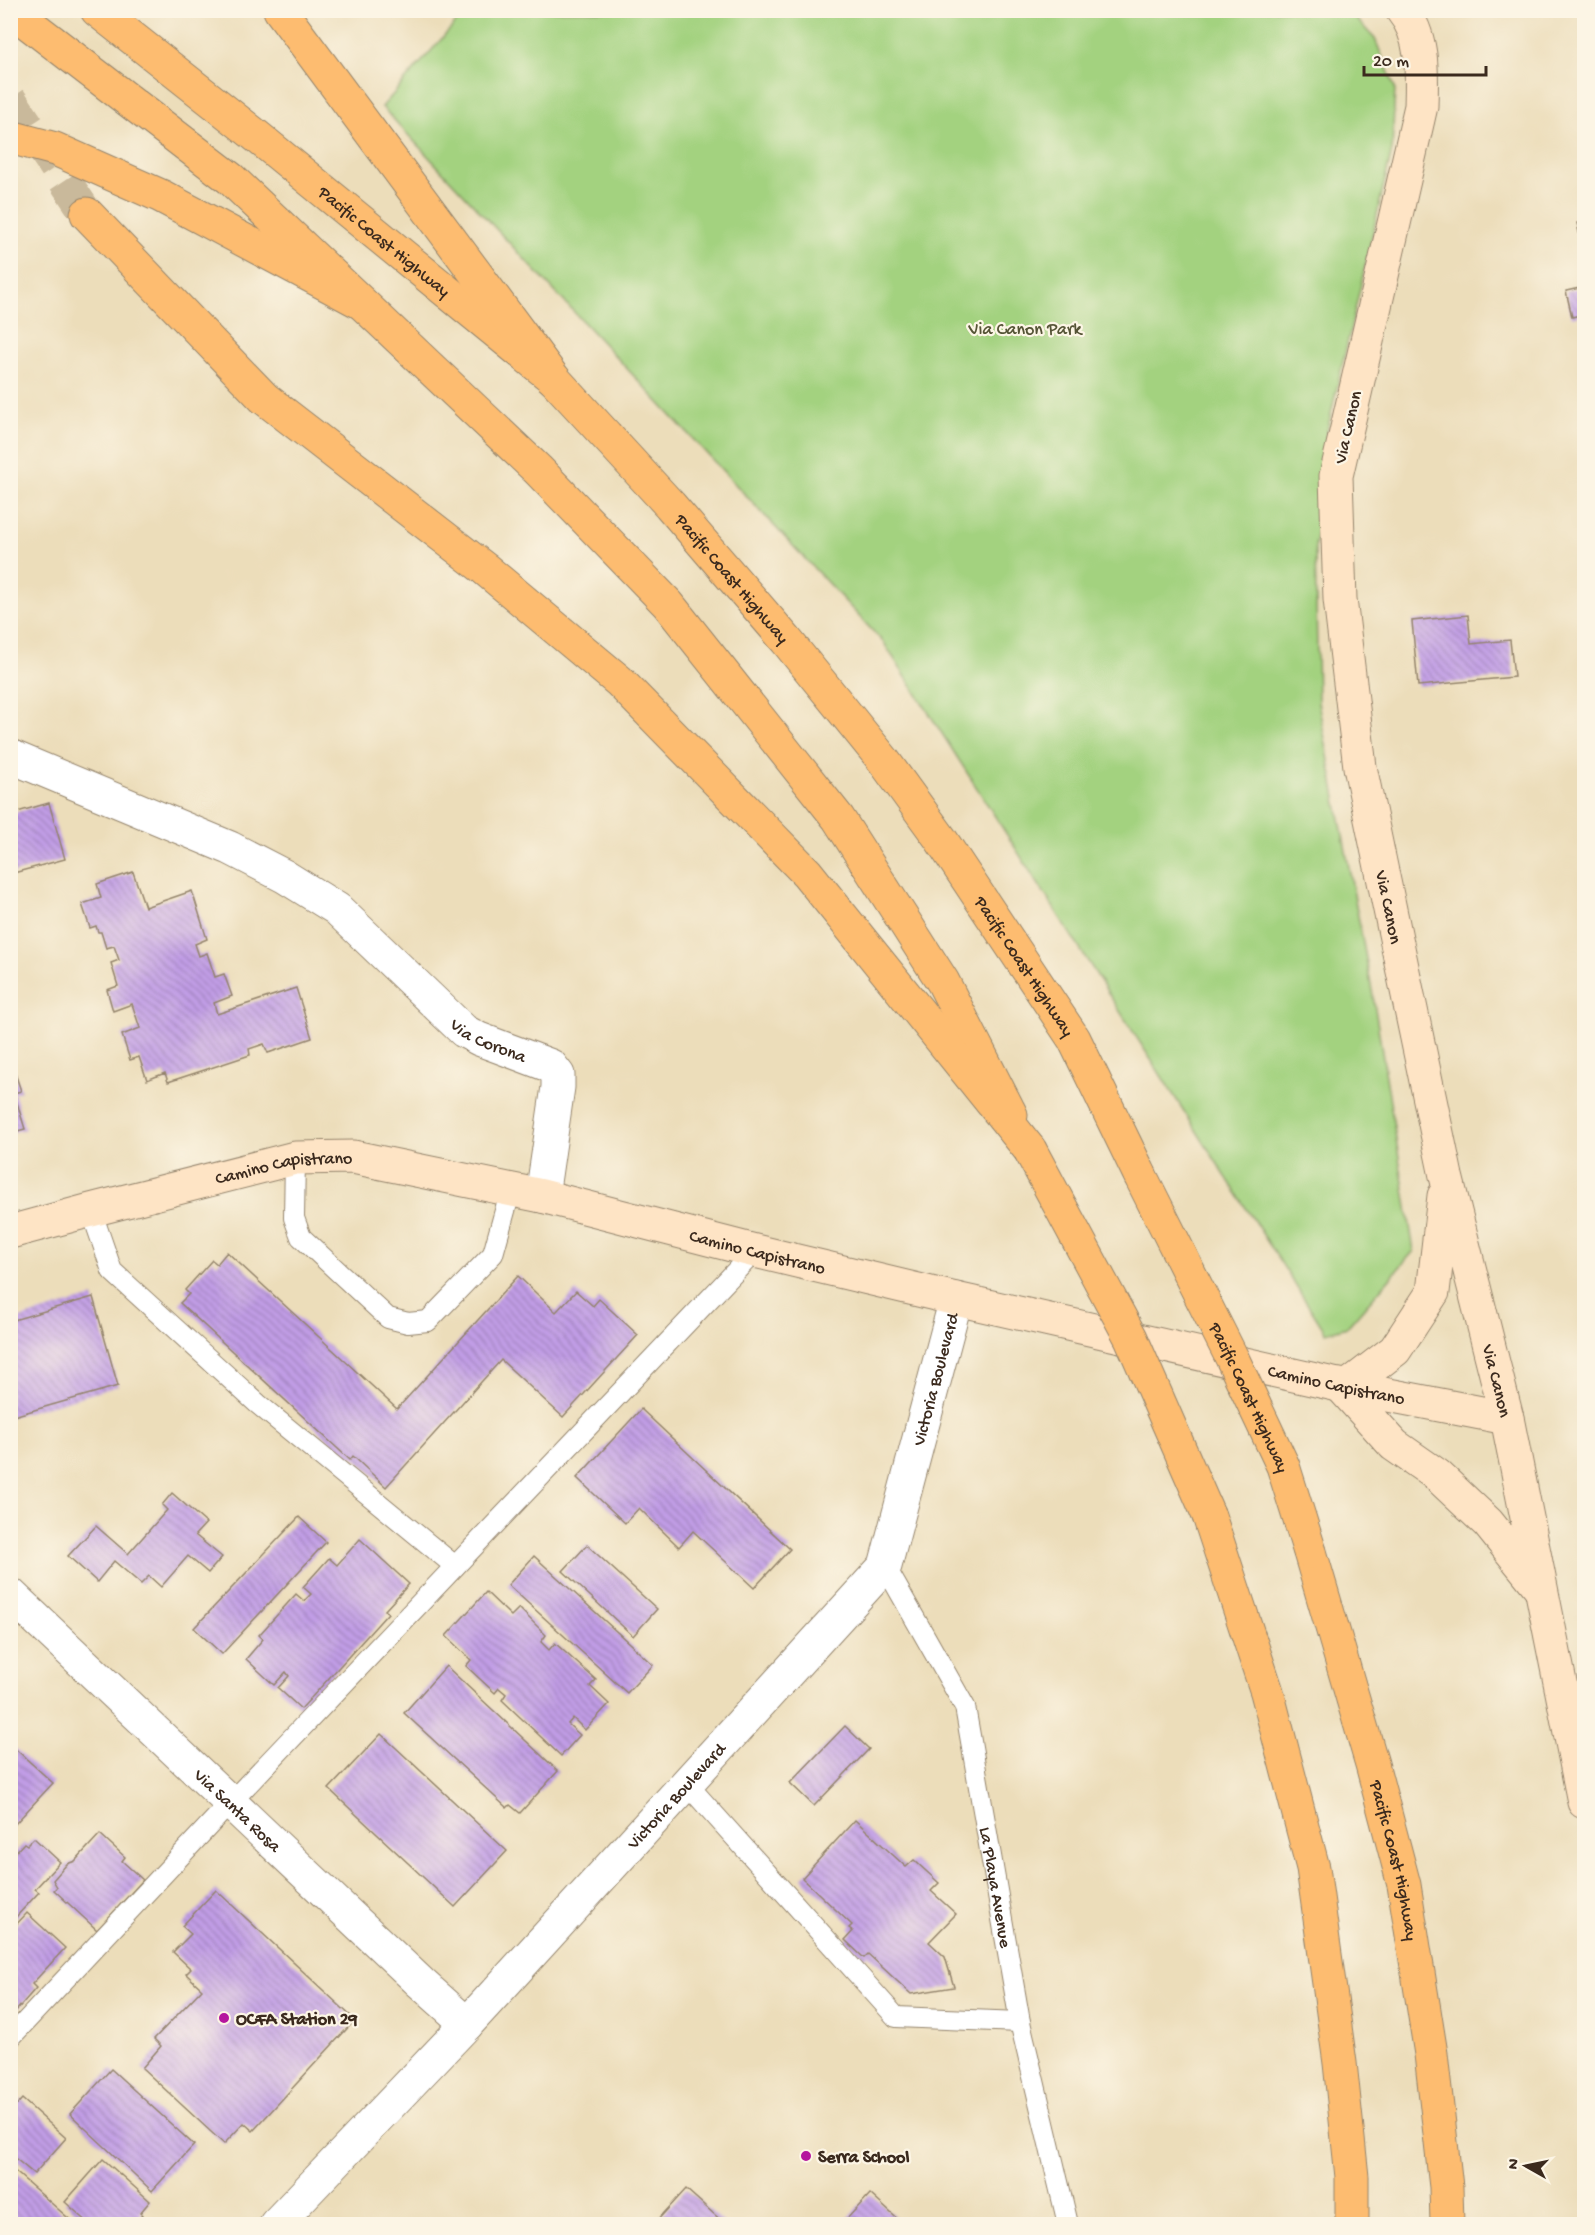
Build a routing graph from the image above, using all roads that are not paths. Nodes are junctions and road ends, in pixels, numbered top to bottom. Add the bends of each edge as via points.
1 (11, 10) edge
2 (97, 10) edge
3 (280, 10) edge
4 (1402, 10) edge
5 (10, 137) edge
6 (87, 214) tunnel mouth
7 (360, 302) junction
8 (554, 379) junction
9 (10, 756) edge
10 (1030, 1150) junction
11 (295, 1158) junction
12 (1446, 1176) junction
13 (526, 1192) junction
14 (91, 1210) junction
15 (10, 1232) edge
16 (755, 1251) junction
17 (956, 1299) junction
18 (1343, 1386) junction
19 (1507, 1418) junction
20 (456, 1566) junction
21 (885, 1566) junction
22 (1542, 1589) junction
23 (10, 1594) edge
24 (687, 1784) junction
25 (1584, 1802) edge
26 (230, 1803) junction
27 (1020, 2022) junction
28 (467, 2024) junction
29 (11, 2038) edge
30 (1352, 2177) junction
31 (276, 2224) edge
32 (1068, 2224) edge
33 (1343, 2224) edge
34 (1352, 2224) edge
35 (1447, 2224) edge

1 - 7 highway via 231,180
2 - 8 highway, Pacific Coast Highway
3 - 8 highway
4 - 12 main road, Via Canon via 1410,20 1423,64 1421,106 1336,476 1340,599 1359,766
5 - 7 highway via 56,149 162,196
6 - 10 highway via 264,398 485,569 619,681 807,873
7 - 10 highway via 538,470 668,604 724,674 844,827 943,982
8 - 35 highway, Pacific Coast Highway, bridge via 786,640 884,761 940,838 1074,1039 1232,1358 1283,1466 1404,1885 1431,2054
9 - 13 street, Via Corona via 230,848 284,876 337,909 464,1031 551,1066 558,1075 558,1087
10 - 30 highway, bridge via 1131,1338 1209,1516 1267,1692 1313,1868
11 - 13 main road, Camino Capistrano via 353,1157
11 - 13 lane via 294,1218 301,1237 388,1318 408,1323 428,1321 493,1254
11 - 14 main road, Camino Capistrano
12 - 18 main road via 1432,1292 1395,1350
12 - 19 main road, Via Canon
13 - 16 main road, Camino Capistrano
14 - 15 main road, Camino Capistrano
14 - 20 lane via 112,1271 258,1404
16 - 17 main road, Camino Capistrano
16 - 20 lane
17 - 18 main road, Camino Capistrano
17 - 21 street, Victoria Boulevard
18 - 19 main road, Camino Capistrano
18 - 22 main road via 1394,1445 1437,1475 1488,1523
19 - 22 main road, Via Canon
20 - 26 lane
21 - 24 street, Victoria Boulevard
21 - 27 lane, La Playa Avenue via 965,1707
22 - 25 main road, Via Canon
23 - 26 street, Via Santa Rosa
24 - 27 lane via 896,2017
24 - 28 street, Victoria Boulevard
26 - 28 street, Via Santa Rosa
26 - 29 lane
27 - 32 lane, La Playa Avenue
28 - 31 street, Victoria Boulevard
30 - 33 highway
30 - 34 highway

